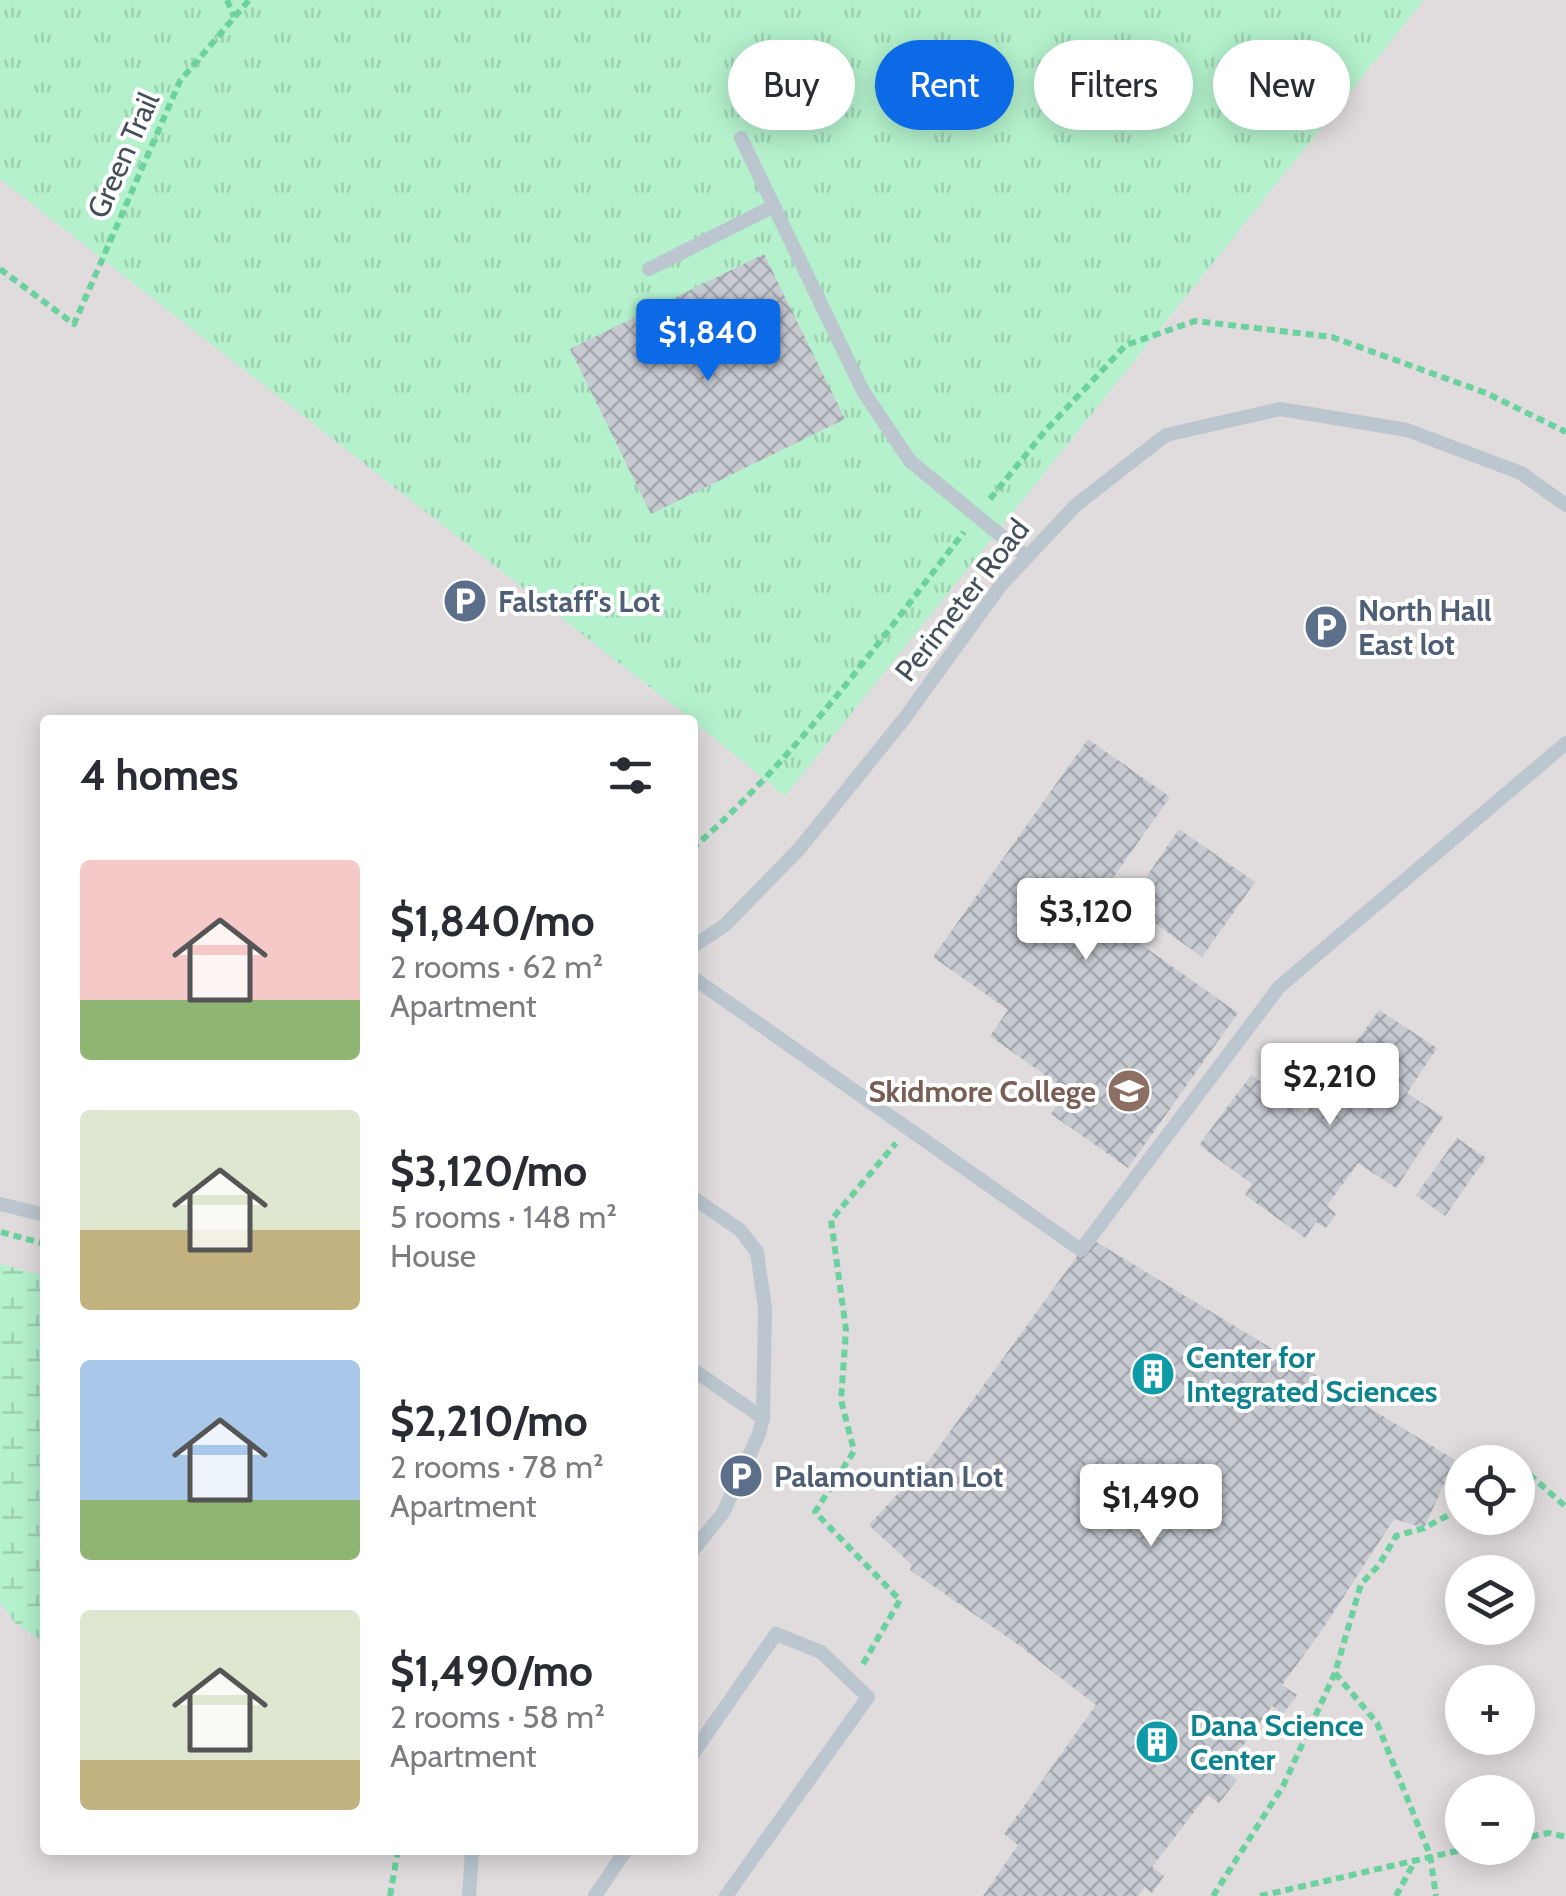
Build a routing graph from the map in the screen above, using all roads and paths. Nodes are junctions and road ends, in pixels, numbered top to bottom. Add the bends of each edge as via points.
1 (227, 0) edge
2 (249, 0) edge
3 (234, 17) junction
4 (741, 138) dead end
5 (774, 206) junction
6 (649, 269) dead end
7 (0, 270) edge
8 (1566, 505) edge
9 (1027, 558) junction
10 (1566, 743) edge
11 (698, 943) edge
12 (698, 980) edge
13 (908, 1128) junction
14 (698, 1202) edge
15 (0, 1204) edge
16 (40, 1214) edge
17 (0, 1232) edge
18 (40, 1243) edge
19 (698, 1374) edge
20 (762, 1418) junction
21 (1535, 1479) edge
22 (1566, 1507) edge
23 (1445, 1517) edge
24 (698, 1544) edge
25 (1336, 1673) junction
26 (853, 1683) junction
27 (698, 1746) edge
28 (1535, 1836) edge
29 (1566, 1837) edge
30 (1445, 1852) edge
31 (397, 1855) edge
32 (472, 1855) edge
33 (623, 1855) edge
34 (1430, 1855) junction
35 (1416, 1858) junction
36 (390, 1896) edge
37 (469, 1896) edge
38 (594, 1896) edge
39 (726, 1896) edge
40 (1213, 1896) edge
41 (1260, 1896) edge
42 (1396, 1896) edge
43 (1436, 1896) edge

1 - 3 path
2 - 3 path, Green Trail
3 - 7 path, Green Trail via 180,81 74,324
4 - 5 lane
5 - 6 lane
5 - 9 lane via 863,391 910,461
8 - 9 lane, Perimeter Road via 1521,473 1407,430 1280,409 1166,435 1076,505
9 - 11 lane, Perimeter Road via 800,848 724,926
10 - 13 lane via 1279,987 1081,1250
12 - 13 lane
13 - 26 path via 832,1220 846,1330 841,1400 854,1450 815,1512 900,1600
14 - 20 lane via 740,1230 757,1252 765,1309
15 - 16 lane
17 - 18 path
19 - 20 lane
20 - 24 lane via 723,1513
21 - 22 path
23 - 25 path via 1396,1536 1361,1584
25 - 34 path via 1377,1723
25 - 40 path via 1283,1786
26 - 27 lane via 821,1652 776,1634
26 - 39 lane via 868,1697
28 - 29 path
30 - 34 path
31 - 36 path
32 - 37 lane
33 - 38 lane
34 - 35 path
34 - 43 path
35 - 41 path
35 - 42 path

